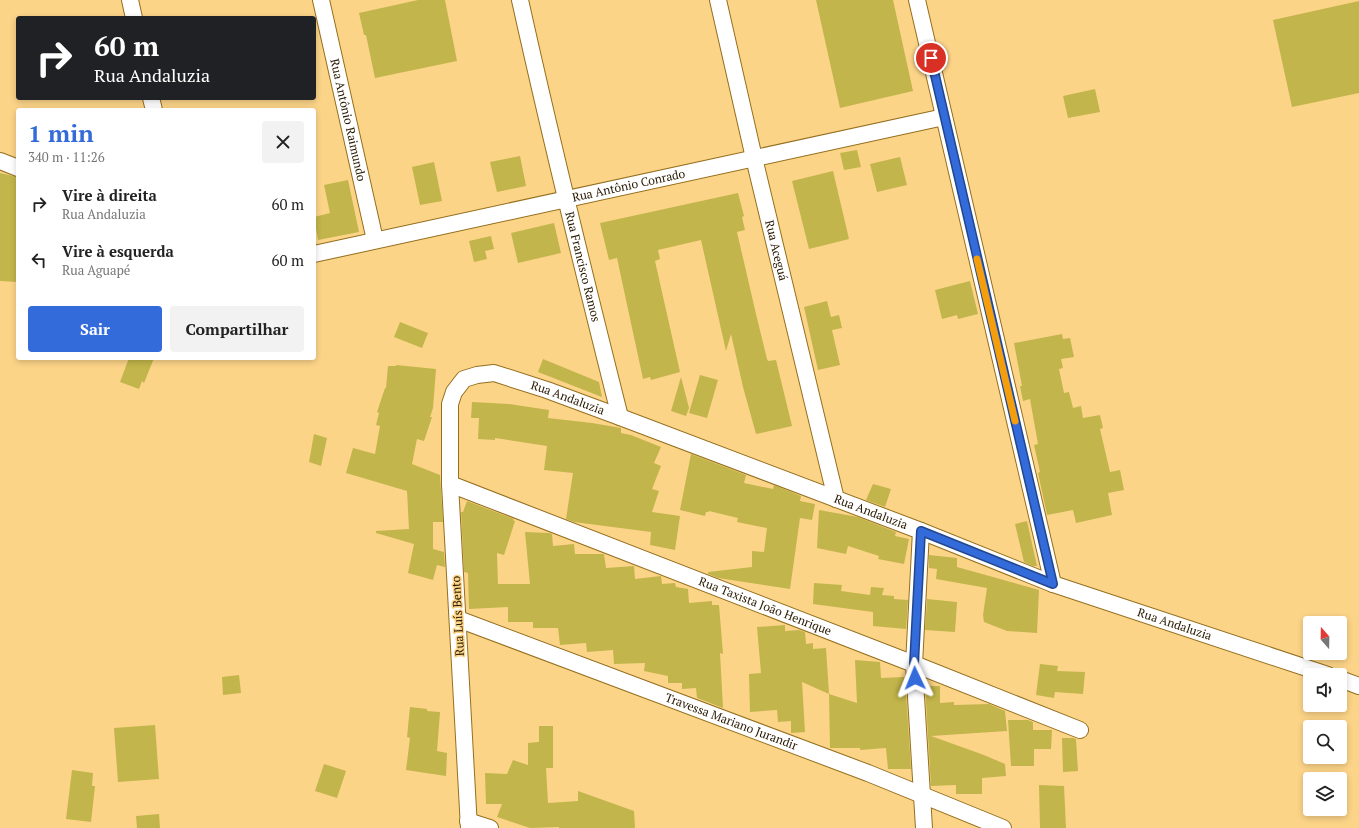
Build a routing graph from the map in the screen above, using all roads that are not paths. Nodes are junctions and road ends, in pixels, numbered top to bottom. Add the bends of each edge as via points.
1 (130, 0) edge
2 (322, 0) edge
3 (520, 0) edge
4 (718, 0) edge
5 (918, 0) edge
6 (134, 16) edge
7 (944, 117) junction
8 (754, 158) junction
9 (0, 161) edge
10 (16, 167) edge
11 (565, 199) junction
12 (375, 240) junction
13 (316, 254) edge
14 (450, 404) joint
15 (620, 417) junction
16 (450, 484) junction
17 (836, 500) junction
18 (921, 531) junction
19 (1053, 584) junction
20 (458, 619) junction
21 (914, 664) junction
22 (1307, 668) edge
23 (1347, 682) edge
24 (1359, 686) edge
25 (1080, 730) dead end
26 (923, 795) junction
27 (468, 824) edge
28 (490, 828) edge
29 (924, 828) edge
30 (1002, 828) edge

1 - 6 street
2 - 12 street, Rua Antônio Raimundo
3 - 11 street, Rua Francisco Ramos
4 - 8 street, Rua Aceguá
5 - 7 street
7 - 8 street, Rua Antônio Conrado
7 - 19 street
8 - 11 street, Rua Antônio Conrado
8 - 17 street, Rua Aceguá
9 - 10 street
11 - 12 street, Rua Antônio Conrado
11 - 15 street, Rua Francisco Ramos
12 - 13 street, Rua Antônio Conrado
14 - 15 street, Rua Andaluzia via 454,392 464,379 494,373
14 - 16 street, Rua Luís Bento
15 - 17 street, Rua Andaluzia
16 - 20 street, Rua Luís Bento
16 - 21 street, Rua Taxista João Henrique
17 - 18 street, Rua Andaluzia
18 - 19 street, Rua Andaluzia
18 - 21 street
19 - 22 street, Rua Andaluzia
20 - 26 street, Travessa Mariano Jurandir
20 - 27 street, Rua Luís Bento
21 - 25 street, Rua Taxista João Henrique
21 - 26 street
23 - 24 street
26 - 29 street
26 - 30 street, Travessa Mariano Jurandir
27 - 28 street

